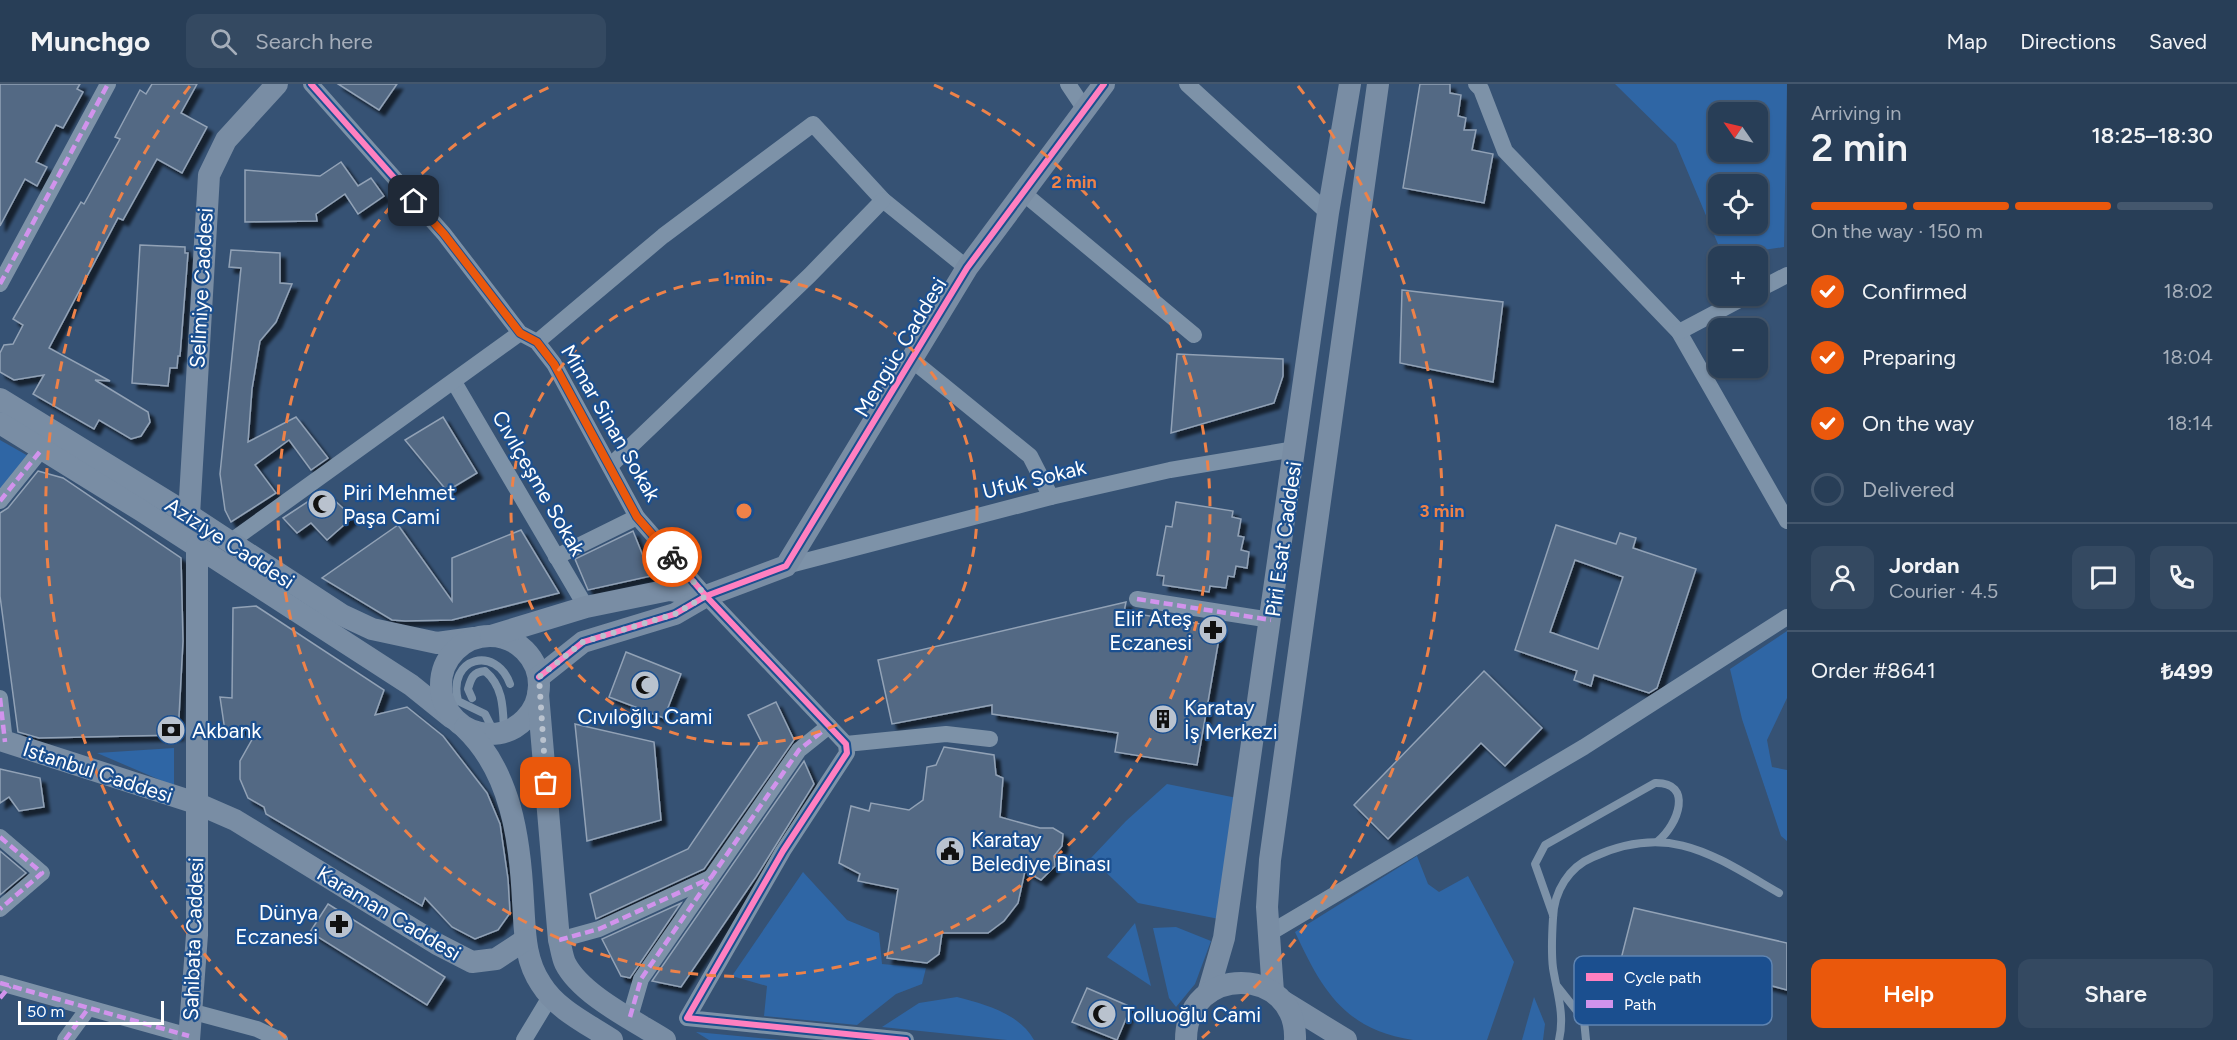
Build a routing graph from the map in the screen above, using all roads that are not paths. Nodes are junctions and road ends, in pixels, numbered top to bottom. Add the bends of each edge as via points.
1 (108, 84) edge
2 (277, 84) edge
3 (311, 84) edge
4 (1068, 84) edge
5 (1104, 84) edge
6 (1187, 84) edge
7 (1350, 84) edge
8 (1378, 84) edge
9 (1476, 84) edge
10 (1084, 108) junction
11 (1022, 192) junction
12 (883, 200) junction
13 (1328, 213) junction
14 (967, 268) junction
15 (1787, 275) edge
16 (0, 284) edge
17 (1768, 285) edge
18 (1728, 306) edge
19 (1679, 332) junction
20 (520, 333) junction
21 (1194, 335) dead end
22 (537, 342) junction
23 (912, 360) junction
24 (454, 382) junction
25 (0, 399) edge
26 (0, 423) edge
27 (42, 449) junction
28 (1295, 449) junction
29 (610, 466) junction
30 (1051, 498) junction
31 (0, 501) edge
32 (189, 515) junction
33 (637, 517) junction
34 (1787, 521) edge
35 (230, 542) junction
36 (197, 546) junction
37 (556, 557) junction
38 (786, 566) junction
39 (706, 596) junction
40 (1137, 599) dead end
41 (586, 607) junction
42 (1787, 617) edge
43 (1271, 620) junction
44 (483, 637) junction
45 (510, 684) dead end
46 (539, 685) junction
47 (0, 698) edge
48 (472, 698) dead end
49 (458, 723) junction
50 (829, 726) junction
51 (500, 733) junction
52 (990, 739) dead end
53 (2, 741) edge
54 (846, 744) junction
55 (196, 803) junction
56 (0, 837) edge
57 (1658, 841) junction
58 (711, 878) junction
59 (1779, 893) dead end
60 (0, 909) edge
61 (1553, 915) junction
62 (1268, 934) junction
63 (525, 940) junction
64 (558, 940) junction
65 (1557, 986) junction
66 (3, 989) edge
67 (1208, 993) junction
68 (550, 996) junction
69 (1278, 997) junction
70 (1574, 1007) edge
71 (87, 1010) junction
72 (190, 1011) junction
73 (630, 1017) junction
74 (1584, 1025) edge
75 (1182, 1036) edge
76 (189, 1038) edge
77 (65, 1040) edge
78 (280, 1040) edge
79 (524, 1040) edge
80 (612, 1040) edge
81 (665, 1040) edge
82 (906, 1040) edge
83 (1295, 1040) edge
84 (1346, 1040) edge
85 (1559, 1040) edge
86 (1586, 1040) edge

1 - 16 street
2 - 32 main road, Selimiye Caddesi via 226,140 209,175
3 - 20 street, Mimar Sinan Sokak via 444,234
4 - 10 street
5 - 10 main road, Mengüc Caddesi
6 - 13 street
7 - 13 main road, Piri Esat Caddesi
8 - 62 main road, Piri Esat Caddesi via 1270,860
9 - 19 street via 1505,151
10 - 11 main road, Mengüc Caddesi
11 - 14 main road, Mengüc Caddesi
11 - 21 street
12 - 14 street
12 - 22 street via 813,124 663,236
12 - 29 street
13 - 28 main road, Piri Esat Caddesi
14 - 23 main road, Mengüc Caddesi
15 - 17 street
18 - 19 street
19 - 34 street
20 - 22 street, Mimar Sinan Sokak
20 - 24 street
22 - 29 street, Mimar Sinan Sokak via 554,364
23 - 30 street via 1030,456
23 - 38 main road, Mengüc Caddesi
24 - 35 street
24 - 37 street, Cıvılçeşme Sokak
25 - 32 main road, Aziziye Caddesi
26 - 27 main road, Aziziye Caddesi
27 - 31 street
27 - 36 main road, Aziziye Caddesi
28 - 30 street, Ufuk Sokak via 1170,470
28 - 43 main road, Piri Esat Caddesi
29 - 33 street, Mimar Sinan Sokak
30 - 38 street, Ufuk Sokak
32 - 35 main road, Aziziye Caddesi
33 - 37 street
33 - 39 street, Mimar Sinan Sokak
35 - 44 main road, Aziziye Caddesi via 342,615 372,629 437,643
36 - 49 main road, Aziziye Caddesi via 411,685
36 - 55 main road
37 - 41 street, Cıvılçeşme Sokak
38 - 39 main road
39 - 41 main road via 669,590
39 - 46 main road via 675,614 583,642
39 - 50 street, Mimar Sinan Sokak
40 - 43 street
41 - 44 main road
42 - 62 street via 1584,747
43 - 67 main road, Piri Esat Caddesi via 1224,938
44 - 46 main road via 508,639 522,648 533,661
44 - 49 main road via 459,646 441,673 444,704
45 - 51 lane via 505,672 481,660 469,662 454,686 458,700 485,714
46 - 51 main road via 533,709 524,721
46 - 64 main road
47 - 53 street
48 - 51 lane via 468,689 471,678 476,672 485,671 494,678 502,698
49 - 51 main road via 479,734
49 - 63 main road, Aziziye Caddesi via 489,755 512,811 521,868
50 - 54 street, Mimar Sinan Sokak
50 - 58 street via 799,750
52 - 54 street via 946,734
53 - 55 main road, İstanbul Caddesi
54 - 82 street via 847,753 783,851 687,1018
55 - 63 main road, Karaman Caddesi via 235,819 472,962 496,959
55 - 72 main road, Sahibata Caddesi via 198,935
56 - 60 street via 42,873
57 - 59 lane via 1704,852
57 - 61 lane via 1619,845 1579,864 1562,886
57 - 61 lane via 1674,826 1677,816 1679,796 1673,786 1665,783 1655,783 1553,839 1538,854 1535,864
58 - 64 street via 599,929
58 - 73 street via 641,979
61 - 65 lane via 1552,956
62 - 69 main road, Piri Esat Caddesi
63 - 68 main road via 534,973
64 - 73 main road via 565,963 578,980
65 - 70 lane
65 - 85 lane via 1562,1018
66 - 71 street
67 - 69 main road via 1241,982 1258,985
67 - 75 main road via 1190,1015
68 - 79 street
68 - 80 main road
69 - 83 main road, Piri Esat Caddesi via 1291,1014
69 - 84 main road
71 - 76 street
71 - 77 street
72 - 76 main road, Sahibata Caddesi
72 - 78 street via 257,1029
73 - 81 main road
74 - 86 lane

